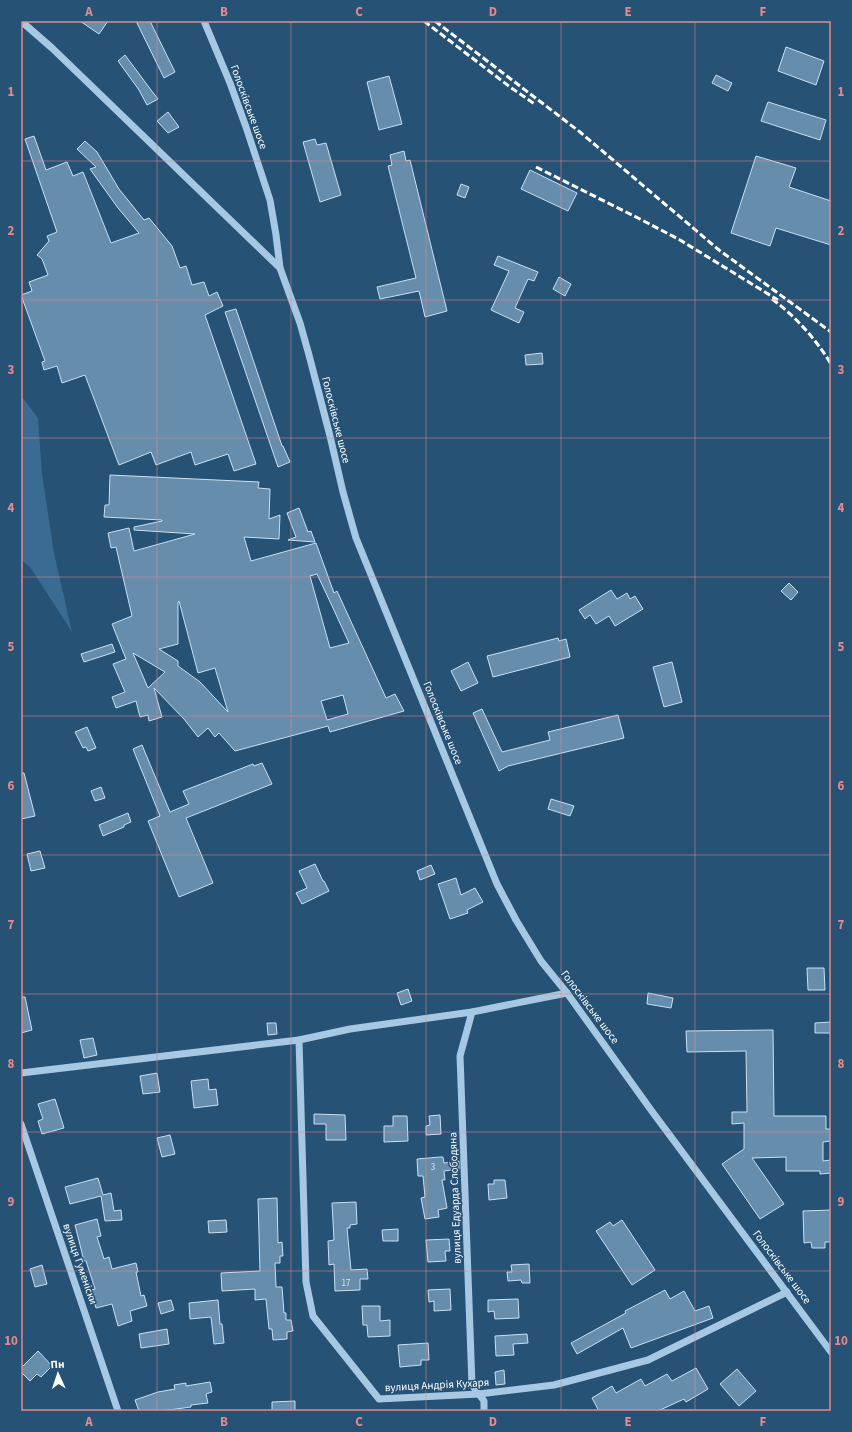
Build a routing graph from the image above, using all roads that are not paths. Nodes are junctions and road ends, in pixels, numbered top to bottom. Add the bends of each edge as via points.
1 (21, 21) edge
2 (204, 21) edge
3 (280, 268) junction
4 (567, 993) junction
5 (472, 1012) junction
6 (299, 1040) junction
7 (21, 1072) edge
8 (21, 1124) edge
9 (787, 1292) junction
10 (831, 1352) edge
11 (479, 1394) junction
12 (118, 1411) edge
13 (484, 1411) edge

1 - 3 street
2 - 3 street, Голосківське шосе via 241,112 267,193
3 - 4 street, Голосківське шосе via 300,323 343,492 371,578 497,884 541,961
4 - 5 street
4 - 9 street, Голосківське шосе
5 - 6 street via 350,1029
5 - 11 street, вулиця Едуарда Слободяна via 460,1056 472,1385
6 - 7 street
6 - 11 street, вулиця Андрія Кухаря via 306,1282 313,1316 379,1399
8 - 12 street, вулиця Гуменіски
9 - 10 street, Голосківське шосе
9 - 11 street, вулиця Андрія Кухаря via 648,1360 554,1385
11 - 13 street via 484,1401

